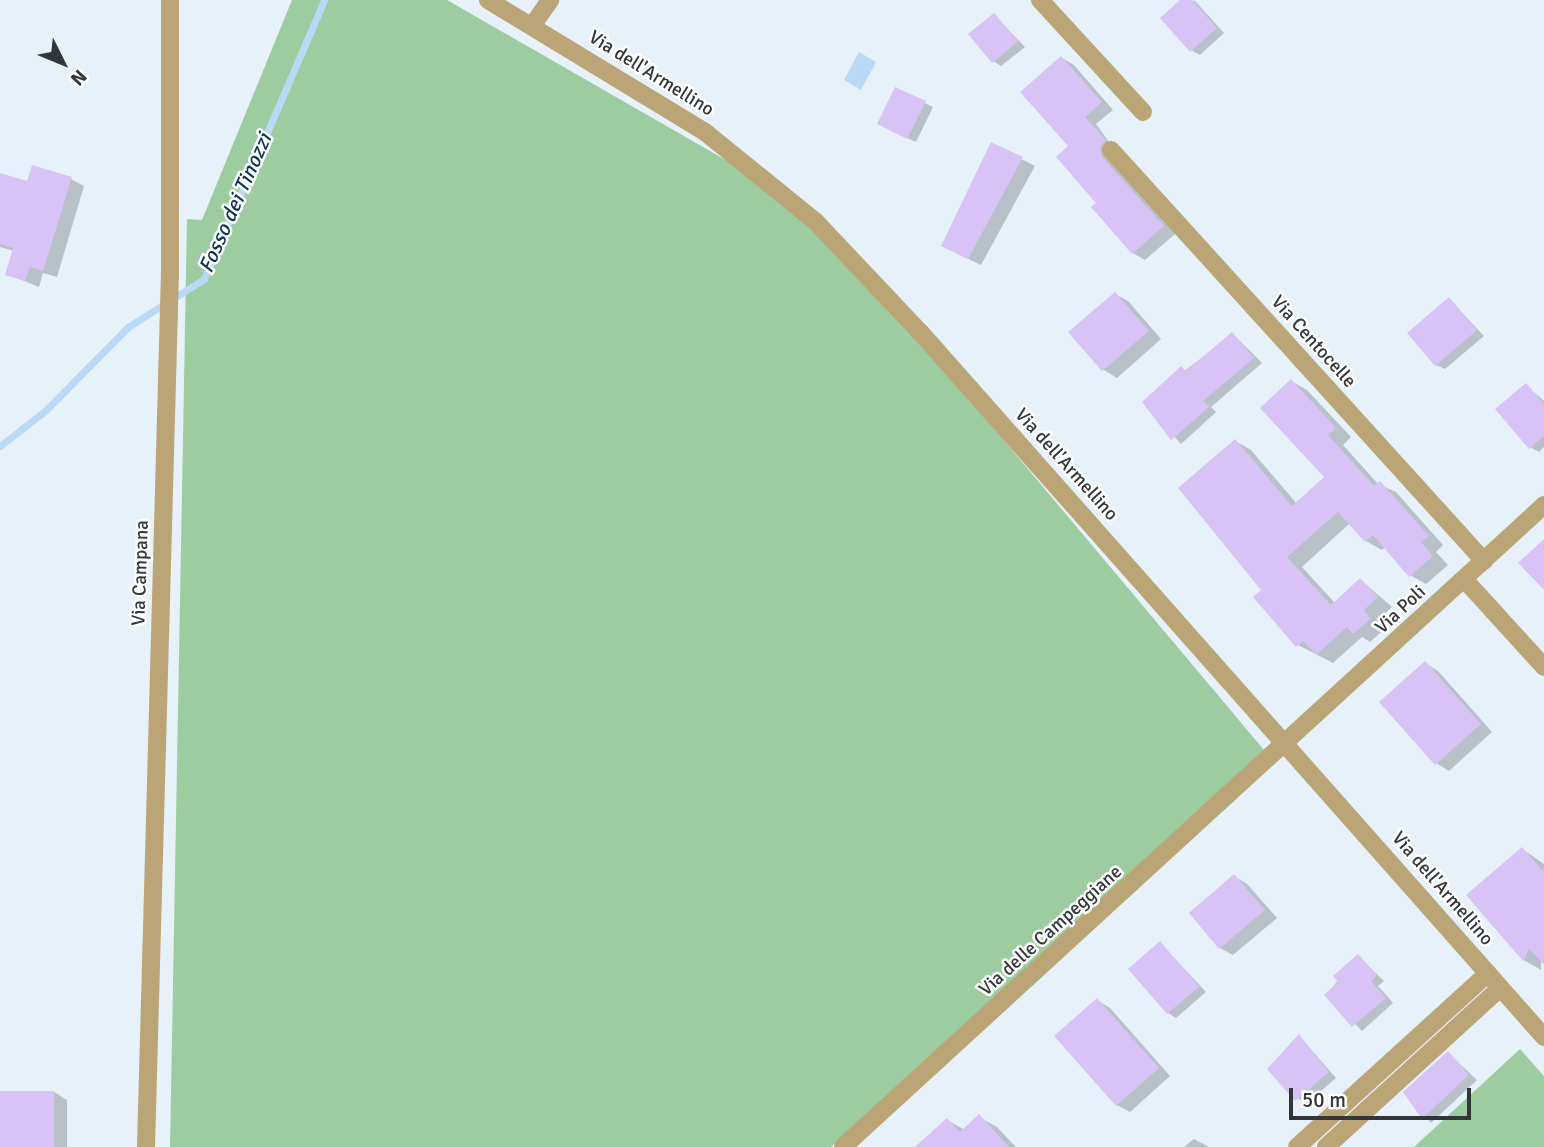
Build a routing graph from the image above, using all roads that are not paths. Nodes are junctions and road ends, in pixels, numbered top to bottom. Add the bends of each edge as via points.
1 (170, 0) edge
2 (488, 0) edge
3 (550, 0) edge
4 (1040, 0) edge
5 (532, 26) junction
6 (1143, 112) dead end
7 (1111, 150) dead end
8 (1544, 505) edge
9 (1483, 561) junction
10 (1464, 579) junction
11 (1544, 667) edge
12 (1287, 745) junction
13 (1488, 973) junction
14 (1500, 988) junction
15 (1544, 1037) edge
16 (146, 1147) edge
17 (843, 1147) edge
18 (1297, 1147) edge
19 (1326, 1147) edge

1 - 16 street, Via Campana via 169,325
2 - 5 street, Via dell'Armellino
3 - 5 street
4 - 6 street
5 - 12 street, Via dell'Armellino via 705,132 816,221
7 - 9 street, Via Centocelle
8 - 9 street, Via Poli
9 - 10 street, Via Poli
10 - 11 street
10 - 12 street, Via Poli
12 - 13 street, Via dell'Armellino
12 - 17 street, Via delle Campeggiane
13 - 14 street, Via dell'Armellino
13 - 18 street
14 - 15 street, Via dell'Armellino
14 - 19 street

